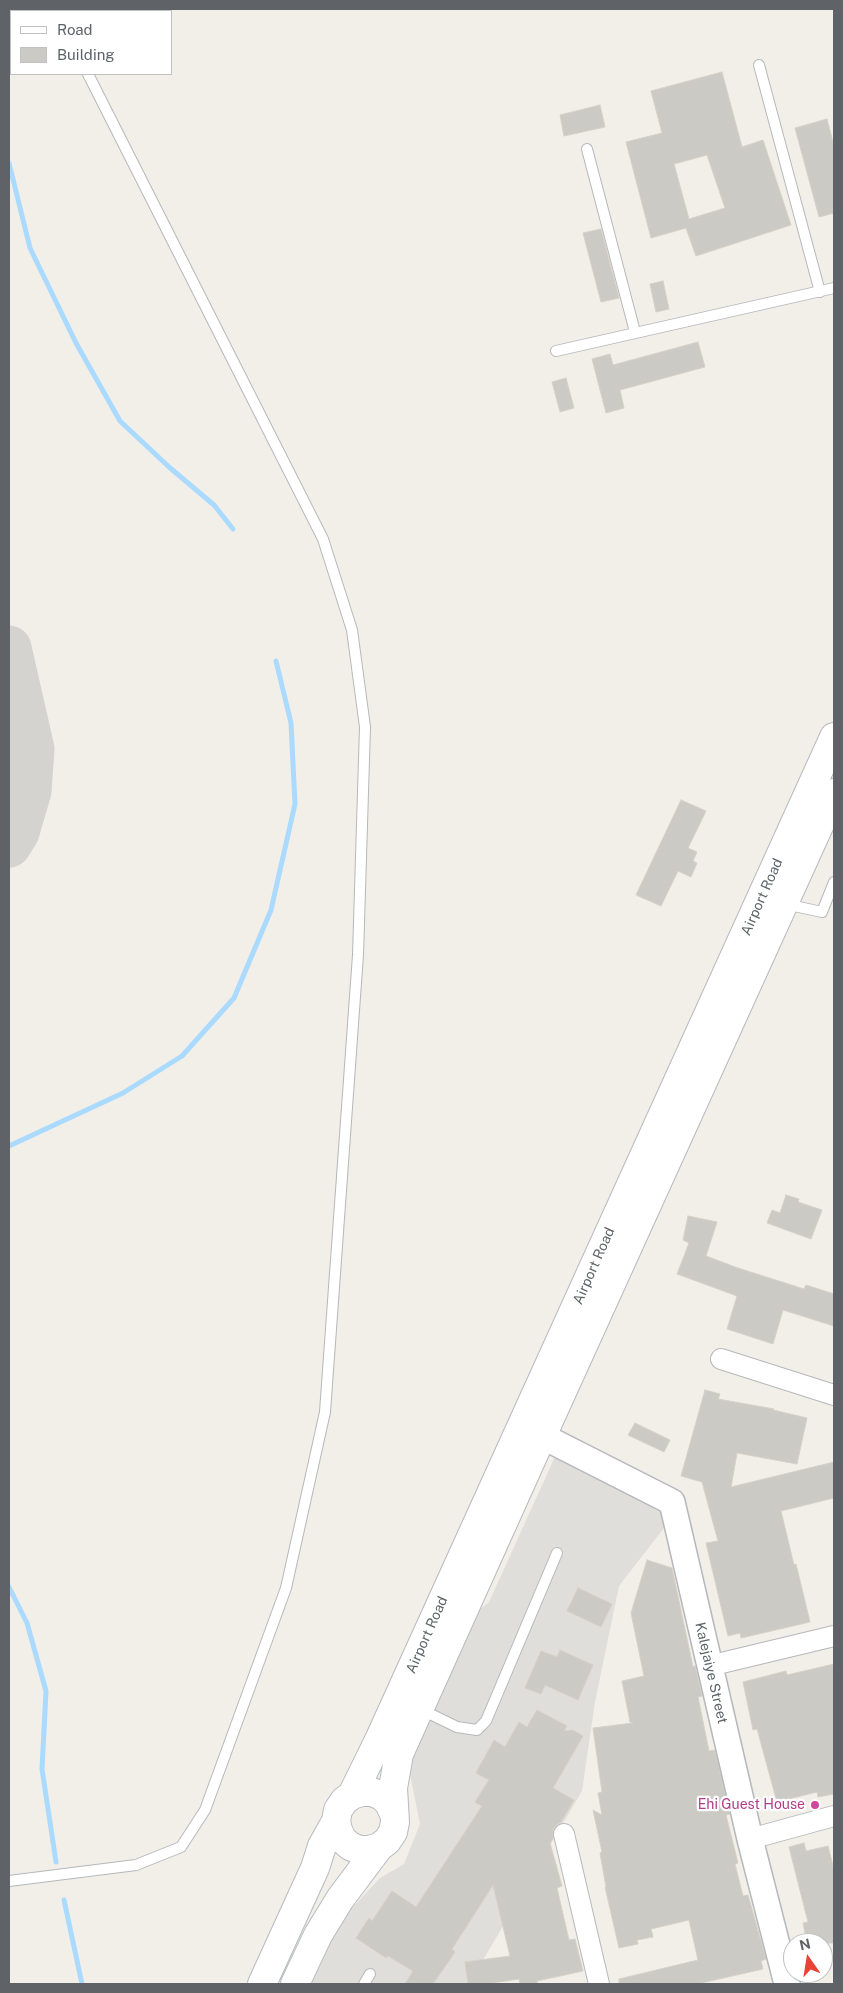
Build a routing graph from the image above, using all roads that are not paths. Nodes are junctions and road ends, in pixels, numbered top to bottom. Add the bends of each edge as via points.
1 (759, 65) dead end
2 (89, 75) edge
3 (587, 149) dead end
4 (834, 288) edge
5 (820, 292) junction
6 (635, 332) junction
7 (556, 351) dead end
8 (834, 737) edge
9 (834, 794) edge
10 (834, 882) edge
11 (785, 904) junction
12 (720, 1359) dead end
13 (834, 1395) edge
14 (542, 1436) junction
15 (556, 1553) dead end
16 (834, 1636) edge
17 (709, 1666) junction
18 (420, 1709) junction
19 (352, 1794) junction
20 (394, 1812) junction
21 (834, 1816) edge
22 (336, 1821) junction
23 (564, 1834) dead end
24 (750, 1839) junction
25 (379, 1847) junction
26 (9, 1881) edge
27 (370, 1974) dead end
28 (262, 1984) edge
29 (295, 1984) edge
30 (364, 1984) edge
31 (599, 1984) edge
32 (787, 1984) edge

1 - 5 lane
2 - 26 lane via 323,539 352,630 365,727 358,955 325,1412 286,1588 205,1810 181,1847 136,1865
3 - 6 lane
4 - 5 lane
5 - 6 lane
6 - 7 lane
8 - 19 main road, Airport Road
9 - 11 main road, Airport Road
10 - 11 lane via 822,912
11 - 14 main road, Airport Road
12 - 13 street
14 - 17 street, Kalejaiye Street via 672,1502
14 - 18 main road, Airport Road
15 - 18 lane via 486,1721 477,1730 457,1727
16 - 17 street
17 - 24 street, Kalejaiye Street
18 - 20 main road, Airport Road via 399,1754
19 - 20 main road via 377,1794 389,1803
19 - 22 main road via 338,1810
20 - 25 main road via 393,1832
21 - 24 street
22 - 25 main road via 342,1839 350,1846 359,1850
22 - 28 main road
23 - 31 street
24 - 32 street, Kalejaiye Street
25 - 29 main road via 340,1899 318,1935
27 - 30 lane

